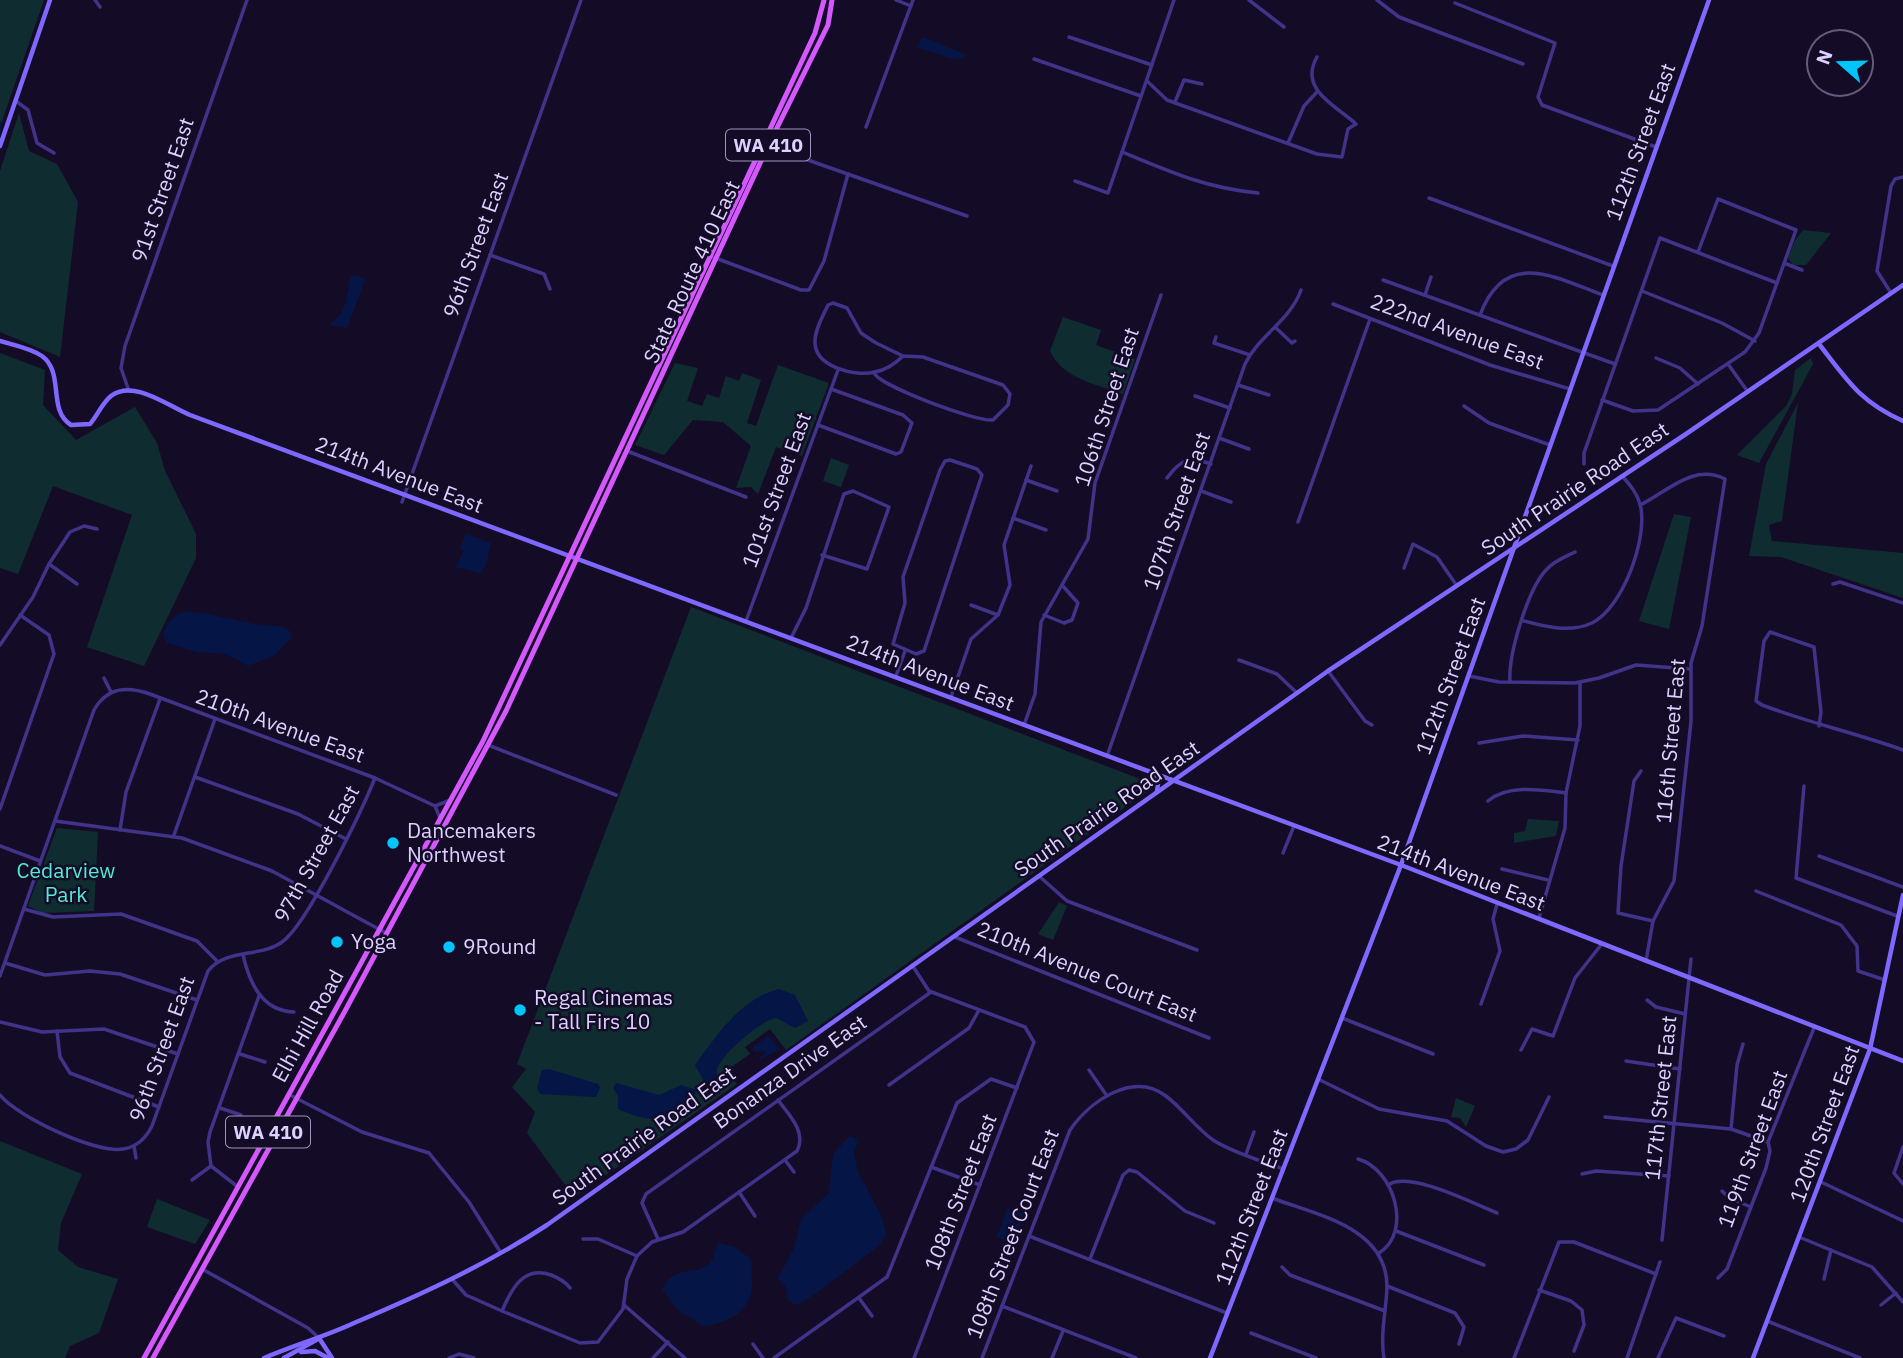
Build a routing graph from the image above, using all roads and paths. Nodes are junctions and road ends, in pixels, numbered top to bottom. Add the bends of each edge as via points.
1 (50, 0) edge
2 (95, 0) edge
3 (247, 0) edge
4 (581, 0) edge
5 (824, 0) edge
6 (832, 0) edge
7 (896, 0) edge
8 (914, 0) edge
9 (1174, 0) edge
10 (1249, 0) edge
11 (1377, 0) edge
12 (1709, 0) edge
13 (1455, 3) dead end
14 (911, 6) junction
15 (100, 7) dead end
16 (1284, 27) dead end
17 (1069, 37) dead end
18 (1317, 57) dead end
19 (1034, 59) dead end
20 (1523, 64) dead end
21 (1152, 65) junction
22 (1147, 81) junction
23 (1202, 84) dead end
24 (1317, 92) junction
25 (1141, 96) junction
26 (16, 101) junction
27 (1175, 102) junction
28 (866, 127) dead end
29 (1288, 143) junction
30 (0, 146) edge
31 (768, 146) junction
32 (1656, 147) junction
33 (1122, 152) junction
34 (54, 153) dead end
35 (848, 174) junction
36 (1903, 177) edge
37 (1075, 180) dead end
38 (1258, 193) dead end
39 (1429, 198) dead end
40 (967, 216) dead end
41 (1698, 253) junction
42 (489, 255) junction
43 (712, 257) junction
44 (1784, 263) junction
45 (1613, 266) junction
46 (1802, 270) dead end
47 (1431, 278) dead end
48 (1383, 280) dead end
49 (1777, 283) junction
50 (1903, 285) edge
51 (550, 289) dead end
52 (1301, 290) dead end
53 (1641, 291) junction
54 (1891, 293) junction
55 (1161, 295) dead end
56 (1425, 295) junction
57 (1603, 295) junction
58 (1333, 304) dead end
59 (1479, 315) junction
60 (1370, 319) junction
61 (1276, 327) junction
62 (1216, 337) dead end
63 (0, 341) edge
64 (1294, 341) dead end
65 (1755, 341) junction
66 (1819, 344) junction
67 (1583, 353) junction
68 (1250, 355) junction
69 (904, 356) junction
70 (1656, 358) dead end
71 (1615, 364) junction
72 (1728, 364) junction
73 (838, 369) junction
74 (874, 373) junction
75 (1699, 384) junction
76 (1238, 385) junction
77 (831, 389) junction
78 (1570, 389) junction
79 (128, 391) junction
80 (1748, 392) junction
81 (1269, 395) dead end
82 (1195, 396) dead end
83 (1602, 400) junction
84 (1464, 406) dead end
85 (1230, 408) junction
86 (1903, 421) edge
87 (818, 425) junction
88 (1219, 438) junction
89 (1550, 445) junction
90 (1250, 449) dead end
91 (626, 451) junction
92 (1211, 464) junction
93 (1584, 464) dead end
94 (1031, 466) dead end
95 (1623, 477) junction
96 (1167, 478) dead end
97 (1026, 480) junction
98 (1058, 491) dead end
99 (1201, 491) junction
100 (405, 493) junction
101 (746, 497) dead end
102 (402, 502) dead end
103 (1231, 502) dead end
104 (1640, 505) junction
105 (1013, 518) junction
106 (1298, 522) dead end
107 (97, 529) dead end
108 (1046, 530) dead end
109 (1520, 530) junction
110 (1531, 538) junction
111 (1513, 550) junction
112 (1575, 552) dead end
113 (569, 555) junction
114 (822, 555) junction
115 (576, 558) junction
116 (1494, 562) junction
117 (49, 564) junction
118 (1404, 568) dead end
119 (1505, 572) junction
120 (77, 584) dead end
121 (1833, 584) dead end
122 (1062, 585) junction
123 (1457, 586) junction
124 (1903, 603) edge
125 (971, 605) dead end
126 (20, 615) junction
127 (999, 615) junction
128 (1044, 615) junction
129 (746, 621) junction
130 (1524, 621) junction
131 (792, 638) junction
132 (0, 645) edge
133 (905, 651) junction
134 (1239, 660) dead end
135 (1690, 669) junction
136 (1328, 671) junction
137 (896, 676) junction
138 (1468, 676) junction
139 (104, 678) dead end
140 (1510, 682) junction
141 (1580, 682) junction
142 (111, 692) junction
143 (1298, 693) junction
144 (951, 697) junction
145 (160, 698) junction
146 (215, 718) junction
147 (1024, 725) junction
148 (1372, 725) dead end
149 (1819, 726) junction
150 (1578, 740) junction
151 (1479, 743) dead end
152 (488, 744) junction
153 (1903, 750) edge
154 (1107, 756) junction
155 (1187, 771) junction
156 (1641, 771) dead end
157 (1153, 773) junction
158 (195, 777) junction
159 (375, 778) junction
160 (1174, 781) junction
161 (1804, 786) dead end
162 (1191, 788) junction
163 (1157, 793) junction
164 (1566, 793) junction
165 (616, 795) dead end
166 (450, 801) junction
167 (1488, 801) dead end
168 (435, 806) junction
169 (0, 809) edge
170 (440, 818) junction
171 (55, 821) junction
172 (1294, 826) junction
173 (120, 830) junction
174 (174, 835) junction
175 (346, 839) junction
176 (0, 846) edge
177 (1283, 853) dead end
178 (1819, 856) dead end
179 (40, 861) junction
180 (1401, 865) junction
181 (1502, 869) dead end
182 (1039, 876) junction
183 (1548, 880) junction
184 (1903, 887) edge
185 (1756, 891) dead end
186 (315, 895) junction
187 (1903, 895) edge
188 (1497, 904) junction
189 (24, 909) junction
190 (1897, 916) junction
191 (1538, 920) junction
192 (1653, 921) junction
193 (379, 929) junction
194 (386, 933) junction
195 (953, 936) junction
196 (1601, 945) junction
197 (1197, 950) dead end
198 (243, 954) junction
199 (1691, 959) dead end
200 (217, 961) junction
201 (1646, 962) junction
202 (5, 963) junction
203 (912, 965) junction
204 (0, 976) edge
205 (1689, 979) junction
206 (1885, 980) junction
207 (931, 992) junction
208 (259, 996) junction
209 (197, 1000) junction
210 (1647, 1000) dead end
211 (1481, 1004) dead end
212 (979, 1010) junction
213 (294, 1012) dead end
214 (1685, 1014) junction
215 (1342, 1018) junction
216 (0, 1021) edge
217 (1814, 1028) junction
218 (57, 1031) junction
219 (1209, 1038) dead end
220 (1743, 1044) dead end
221 (1870, 1049) junction
222 (1521, 1050) dead end
223 (178, 1054) junction
224 (240, 1054) junction
225 (1433, 1054) dead end
226 (1626, 1061) dead end
227 (1903, 1061) edge
228 (265, 1062) dead end
229 (1680, 1069) junction
230 (1089, 1070) dead end
231 (1318, 1079) junction
232 (889, 1085) dead end
233 (1018, 1088) junction
234 (288, 1094) junction
235 (0, 1095) edge
236 (1107, 1096) junction
237 (1549, 1097) dead end
238 (296, 1098) junction
239 (778, 1100) junction
240 (159, 1107) junction
241 (220, 1108) junction
242 (241, 1115) dead end
243 (1605, 1117) dead end
244 (1674, 1124) junction
245 (1731, 1129) junction
246 (1254, 1132) dead end
247 (1768, 1142) junction
248 (134, 1146) junction
249 (1903, 1147) edge
250 (1246, 1154) junction
251 (136, 1158) dead end
252 (1358, 1159) dead end
253 (785, 1160) junction
254 (211, 1166) junction
255 (931, 1167) junction
256 (1283, 1169) junction
257 (794, 1172) dead end
258 (1582, 1174) dead end
259 (1669, 1176) junction
260 (192, 1180) dead end
261 (1821, 1182) junction
262 (1903, 1184) edge
263 (980, 1185) junction
264 (1388, 1185) junction
265 (238, 1186) junction
266 (1722, 1191) dead end
267 (738, 1192) junction
268 (1272, 1198) junction
269 (1751, 1207) junction
270 (1497, 1213) dead end
271 (755, 1216) dead end
272 (1903, 1220) edge
273 (1214, 1223) dead end
274 (1396, 1231) junction
275 (1029, 1236) junction
276 (1799, 1237) junction
277 (583, 1239) dead end
278 (658, 1239) junction
279 (1662, 1240) dead end
280 (1831, 1250) junction
281 (501, 1253) junction
282 (1379, 1253) junction
283 (636, 1256) junction
284 (1090, 1259) junction
285 (1660, 1262) dead end
286 (1484, 1265) dead end
287 (1282, 1267) dead end
288 (202, 1269) junction
289 (1656, 1274) junction
290 (1718, 1278) dead end
291 (452, 1279) junction
292 (1824, 1279) dead end
293 (1387, 1286) junction
294 (570, 1288) dead end
295 (1539, 1290) junction
296 (1896, 1293) junction
297 (859, 1298) junction
298 (1903, 1302) edge
299 (624, 1305) junction
300 (1881, 1305) dead end
301 (1002, 1306) junction
302 (502, 1311) junction
303 (1385, 1311) junction
304 (1227, 1313) junction
305 (872, 1316) dead end
306 (1767, 1321) junction
307 (1063, 1330) junction
308 (1251, 1333) dead end
309 (1724, 1336) dead end
310 (318, 1338) junction
311 (668, 1342) junction
312 (753, 1344) dead end
313 (1459, 1344) dead end
314 (1574, 1351) dead end
315 (297, 1352) junction
316 (451, 1357) edge
317 (144, 1358) edge
318 (153, 1358) edge
319 (264, 1358) edge
320 (284, 1358) edge
321 (330, 1358) edge
322 (474, 1358) edge
323 (653, 1358) edge
324 (685, 1358) edge
325 (763, 1358) edge
326 (774, 1358) edge
327 (915, 1358) edge
328 (982, 1358) edge
329 (1052, 1358) edge
330 (1136, 1358) edge
331 (1210, 1358) edge
332 (1316, 1358) edge
333 (1384, 1358) edge
334 (1514, 1358) edge
335 (1627, 1358) edge
336 (1658, 1358) edge
337 (1753, 1358) edge
338 (1860, 1358) edge

1 - 26 street
2 - 15 street
3 - 79 street, 91st Street East via 125,346 121,368
4 - 42 street, 96th Street East
5 - 43 main road, State Route 410 East / WA 410 via 815,33
6 - 31 main road, State Route 410 East / WA 410 via 828,25
7 - 14 street
8 - 14 street
9 - 21 street
10 - 16 street
11 - 20 street via 1399,17
12 - 32 street, 112th Street East
13 - 32 street via 1552,40 1555,50 1538,97 1543,105
14 - 28 street
17 - 21 street
18 - 24 street via 1312,73
19 - 25 street
21 - 22 street
22 - 25 street
22 - 27 street via 1159,96
23 - 27 street via 1184,80
24 - 29 street via 1304,106
24 - 29 street via 1356,124 1348,129 1342,157 1327,157
25 - 33 street
26 - 30 street
26 - 34 street via 27,110 37,143
27 - 29 street
31 - 35 street
31 - 43 main road, State Route 410 East / WA 410
32 - 45 street, 112th Street East
33 - 37 street via 1108,193
33 - 38 street via 1189,181
35 - 40 street
35 - 43 street via 824,261 809,289
36 - 54 street via 1891,186 1877,268
39 - 45 street
41 - 44 street via 1718,199 1796,230
41 - 49 street
41 - 53 street via 1660,238
42 - 51 street via 544,274
42 - 100 street, 96th Street East
43 - 91 main road, State Route 410 East / WA 410
43 - 113 main road, State Route 410 East / WA 410
44 - 46 street
44 - 49 street
45 - 57 street, 112th Street East
47 - 56 street
48 - 56 street
49 - 65 street
50 - 54 street, South Prairie Road East
52 - 61 street, 107th Street East via 1290,313
53 - 65 street
53 - 71 street
54 - 66 street, South Prairie Road East
55 - 122 street, 106th Street East via 1095,483 1088,539
56 - 59 street
57 - 59 street via 1529,272 1498,283
57 - 67 street, 112th Street East
58 - 60 street, 222nd Avenue East
59 - 67 street
60 - 78 street, 222nd Avenue East via 1490,365
60 - 106 street
61 - 64 street
61 - 68 street, 107th Street East
62 - 68 street via 1214,342
63 - 79 street via 33,351 49,363 59,410 71,425 90,424 109,397
65 - 72 street
66 - 80 street, South Prairie Road East
66 - 86 street via 1857,394
67 - 71 street
67 - 78 street, 112th Street East
68 - 76 street, 107th Street East
69 - 73 street via 870,340 847,309 833,303 815,334 816,348
69 - 74 street
69 - 74 street via 932,359 1003,385 1009,399 996,417 978,419 905,392 878,380
70 - 75 street via 1687,372
71 - 83 street
72 - 75 street
72 - 80 street
73 - 74 street
73 - 77 street, 101st Street East
75 - 83 street via 1666,406 1646,412
76 - 81 street
76 - 85 street, 107th Street East
77 - 87 street, 101st Street East
77 - 87 street via 910,418 902,451 896,454
78 - 89 street, 112th Street East
79 - 100 street, 214th Avenue East via 144,393 190,415
80 - 95 street, South Prairie Road East
82 - 85 street
83 - 93 street
84 - 89 street via 1489,423
85 - 88 street, 107th Street East
87 - 129 street, 101st Street East
88 - 90 street
88 - 92 street, 107th Street East
89 - 109 street, 112th Street East
91 - 101 street
91 - 115 main road, State Route 410 East / WA 410
92 - 96 street via 1187,459
92 - 99 street, 107th Street East
94 - 97 street
95 - 104 street
95 - 110 street, South Prairie Road East
97 - 98 street
97 - 105 street
99 - 103 street
99 - 154 street, 107th Street East
100 - 102 street, 96th Street East
100 - 113 street, 214th Avenue East
104 - 130 street via 1641,533 1617,601 1597,620 1566,628
104 - 135 street, 116th Street East via 1692,475 1724,478 1702,626
105 - 108 street
105 - 127 street via 1003,549 1011,580
107 - 117 street via 84,526 70,532
109 - 110 street
109 - 111 street, 112th Street East
110 - 111 street, South Prairie Road East
111 - 116 street, South Prairie Road East
111 - 119 street, 112th Street East
112 - 130 street via 1554,563 1540,578
113 - 115 street, 214th Avenue East
113 - 166 main road, Elhi Hill Road / WA 410 via 483,741
114 - 114 street via 847,492 889,507 867,569
114 - 131 street
115 - 129 street, 214th Avenue East
115 - 152 main road, Elhi Hill Road / WA 410
116 - 119 street
116 - 123 street, South Prairie Road East
117 - 120 street
117 - 126 street
118 - 123 street via 1413,544 1437,557
119 - 138 street, 112th Street East
121 - 124 street via 1840,582
122 - 128 street, 106th Street East
122 - 128 street via 1078,603 1072,620
123 - 136 street, South Prairie Road East
125 - 127 street
126 - 132 street
126 - 169 street via 49,635 54,654
127 - 144 street via 971,639
128 - 147 street, 106th Street East via 1035,694
129 - 131 street, 214th Avenue East
130 - 140 street via 1512,654
131 - 137 street, 214th Avenue East
133 - 133 street via 893,644 905,603 902,582 940,470 947,460 978,469 982,475 924,651
133 - 137 street
134 - 143 street via 1282,677
135 - 141 street via 1636,665
135 - 192 street, 116th Street East via 1691,720 1674,881
136 - 143 street, South Prairie Road East
136 - 148 street via 1364,721
137 - 144 street, 214th Avenue East
138 - 140 street
138 - 180 street, 112th Street East
139 - 142 street
140 - 141 street
141 - 150 street
142 - 145 street, 210th Avenue East via 136,690
142 - 171 street via 94,710
143 - 155 street, South Prairie Road East
144 - 147 street, 214th Avenue East
145 - 146 street, 210th Avenue East
145 - 173 street via 126,792
146 - 158 street
146 - 159 street, 210th Avenue East
147 - 154 street, 214th Avenue East
149 - 149 street via 1814,647 1781,634 1768,634 1756,701
149 - 153 street via 1846,730
150 - 151 street via 1523,736
150 - 164 street
152 - 165 street
152 - 194 main road, Elhi Hill Road / WA 410
154 - 157 street, 214th Avenue East
155 - 160 street, South Prairie Road East
155 - 162 street
156 - 192 street via 1634,781 1618,913
157 - 160 street, 214th Avenue East
157 - 163 street
158 - 174 street
158 - 175 street via 298,814
159 - 168 street, 210th Avenue East
159 - 175 street, 97th Street East
160 - 162 street, 214th Avenue East
160 - 163 street, South Prairie Road East
161 - 190 street via 1796,878
162 - 172 street, 214th Avenue East
163 - 182 street, South Prairie Road East
164 - 167 street via 1517,791
164 - 183 street via 1564,831
166 - 168 street
166 - 170 main road, Elhi Hill Road / WA 410
168 - 170 street
170 - 193 main road, Elhi Hill Road / WA 410
171 - 173 street
171 - 179 street
172 - 177 street
172 - 180 street, 214th Avenue East
173 - 174 street
174 - 186 street via 272,871
175 - 186 street, 97th Street East
176 - 179 street
178 - 184 street
179 - 189 street
180 - 188 street, 214th Avenue East
180 - 215 street, 112th Street East
181 - 183 street
182 - 195 street, South Prairie Road East
182 - 197 street via 1067,901
183 - 191 street
185 - 206 street via 1841,925 1857,946 1858,971
186 - 193 street
186 - 198 street, 97th Street East via 285,941
187 - 190 street, 120th Street East
188 - 191 street, 214th Avenue East
188 - 211 street via 1493,919 1500,951
189 - 200 street via 53,917 121,914 197,941
189 - 202 street
190 - 206 street, 120th Street East
191 - 196 street, 214th Avenue East
192 - 201 street, 116th Street East
193 - 194 street
193 - 234 main road, Elhi Hill Road / WA 410
194 - 238 main road, Elhi Hill Road / WA 410
195 - 203 street, South Prairie Road East
195 - 219 street, 210th Avenue Court East
196 - 201 street, 214th Avenue East
196 - 222 street via 1575,978 1553,1036 1532,1029
198 - 200 street, 97th Street East
198 - 208 street
199 - 205 street, 117th Street East
200 - 209 street, 96th Street East
201 - 205 street, 214th Avenue East
202 - 204 street
202 - 209 street via 45,975 120,974
203 - 207 street
203 - 281 street, South Prairie Road East via 547,1226
205 - 214 street, 117th Street East
205 - 217 street, 214th Avenue East
206 - 221 street, 120th Street East
207 - 212 street
207 - 239 street, Bonanza Drive East
208 - 213 street via 274,1007
208 - 224 street
209 - 223 street, 96th Street East
210 - 214 street
212 - 232 street via 969,1028
212 - 233 street, 108th Street East via 1025,1027 1033,1036 1033,1051
214 - 229 street, 117th Street East
215 - 225 street
215 - 231 street, 112th Street East
216 - 218 street via 35,1031
217 - 221 street, 214th Avenue East
217 - 247 street, 119th Street East
218 - 223 street via 104,1029
218 - 240 street via 61,1062 69,1073
220 - 245 street
221 - 227 street, 214th Avenue East
221 - 261 street, 120th Street East
223 - 240 street, 96th Street East
224 - 228 street
224 - 241 street
226 - 229 street
229 - 244 street, 117th Street East
230 - 236 street
231 - 237 street via 1379,1109 1440,1119 1492,1149 1512,1151 1531,1136
231 - 256 street, 112th Street East
233 - 255 street via 989,1080 957,1103
233 - 263 street, 108th Street East
234 - 238 street
234 - 265 main road, Elhi Hill Road / WA 410
235 - 248 street via 36,1124 108,1149
236 - 250 street via 1136,1086 1156,1090 1213,1140
236 - 275 street, 108th Street Court East via 1070,1130
238 - 281 street via 362,1132 429,1153
238 - 288 main road, Elhi Hill Road / WA 410
239 - 253 street via 801,1136 797,1151
239 - 278 street, Bonanza Drive East via 642,1199
240 - 248 street, 96th Street East via 150,1132
241 - 242 street
241 - 254 street via 208,1142
243 - 244 street
244 - 245 street
244 - 259 street, 117th Street East
245 - 247 street
246 - 250 street
247 - 269 street, 119th Street East via 1769,1158
248 - 251 street
249 - 262 street via 1895,1168 1896,1179
250 - 256 street
252 - 264 street
253 - 257 street
253 - 267 street
254 - 260 street
254 - 265 street
255 - 263 street
255 - 297 street via 889,1274
256 - 268 street, 112th Street East
258 - 259 street
259 - 279 street, 117th Street East
261 - 272 street
261 - 276 street, 120th Street East
263 - 327 street, 108th Street East
264 - 270 street via 1397,1180 1413,1181
264 - 274 street via 1396,1204
265 - 317 main road, Elhi Hill Road / WA 410
266 - 269 street
267 - 271 street
267 - 278 street via 683,1232
268 - 282 street via 1351,1229
268 - 304 street, 112th Street East
269 - 290 street, 119th Street East via 1727,1269
273 - 284 street via 1185,1211 1131,1170 1123,1175
274 - 282 street
274 - 286 street
275 - 284 street
275 - 301 street, 108th Street Court East
276 - 280 street
276 - 306 street, 120th Street East
277 - 283 street via 598,1239
278 - 283 street
280 - 292 street
280 - 296 street via 1872,1267
281 - 291 street, South Prairie Road East
282 - 293 street
283 - 299 street
284 - 304 street
285 - 289 street
287 - 303 street via 1290,1275
288 - 310 street
288 - 318 main road, Elhi Hill Road / WA 410
289 - 295 street via 1562,1241
289 - 335 street
291 - 302 street via 466,1295
291 - 310 street, South Prairie Road East
293 - 303 street
293 - 313 street via 1457,1314 1464,1327
294 - 302 street via 546,1273 526,1276 514,1285
295 - 314 street via 1571,1301 1582,1310 1584,1325
295 - 334 street
296 - 298 street
296 - 300 street
297 - 305 street
297 - 326 street
299 - 302 street via 603,1337 585,1344
299 - 311 street
301 - 307 street
301 - 328 street, 108th Street Court East
303 - 333 street
304 - 331 street, 112th Street East
306 - 337 street, 120th Street East
306 - 338 street
307 - 329 street
307 - 330 street
308 - 332 street
309 - 336 street via 1676,1318
310 - 315 street, South Prairie Road East
310 - 319 street, South Prairie Road East
310 - 321 street
311 - 323 street
311 - 324 street
312 - 325 street
315 - 320 street, South Prairie Road East
315 - 321 street via 316,1351
316 - 322 street via 463,1354

